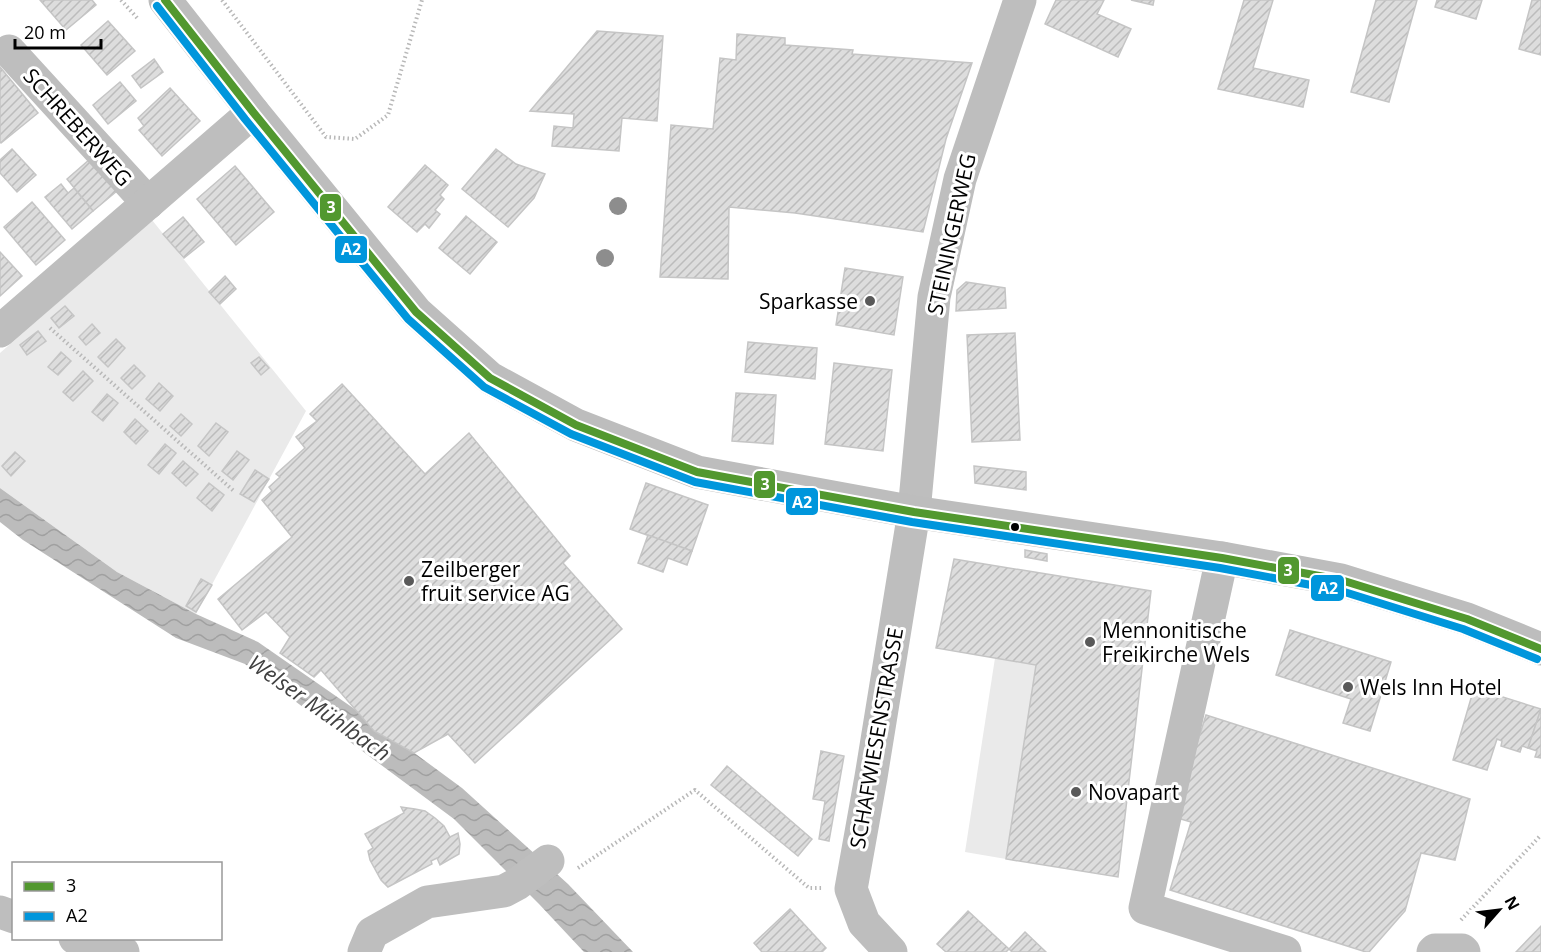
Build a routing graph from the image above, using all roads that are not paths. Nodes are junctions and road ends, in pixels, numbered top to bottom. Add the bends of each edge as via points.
1 (165, 0) edge
2 (1020, 0) edge
3 (9, 51) dead end
4 (253, 112) junction
5 (148, 203) junction
6 (0, 331) edge
7 (914, 512) junction
8 (1222, 558) junction
9 (1541, 649) edge
10 (548, 861) road end
11 (78, 940) edge
12 (123, 952) edge
13 (364, 952) edge
14 (891, 952) edge
15 (1285, 952) edge

1 - 4 main road
2 - 7 street, STEININGERWEG via 960,178 934,297
3 - 5 street, SCHREBERWEG
4 - 5 street, SCHREBERWEG
4 - 7 main road via 416,312 490,378 576,425 697,472
5 - 6 street, SCHREBERWEG
7 - 8 main road
7 - 14 street, SCHAFWIESENSTRASSE via 851,889 864,922
8 - 9 main road via 1341,580 1467,619
8 - 15 street via 1145,908
10 - 13 street via 504,891 427,902 372,933
11 - 12 street

